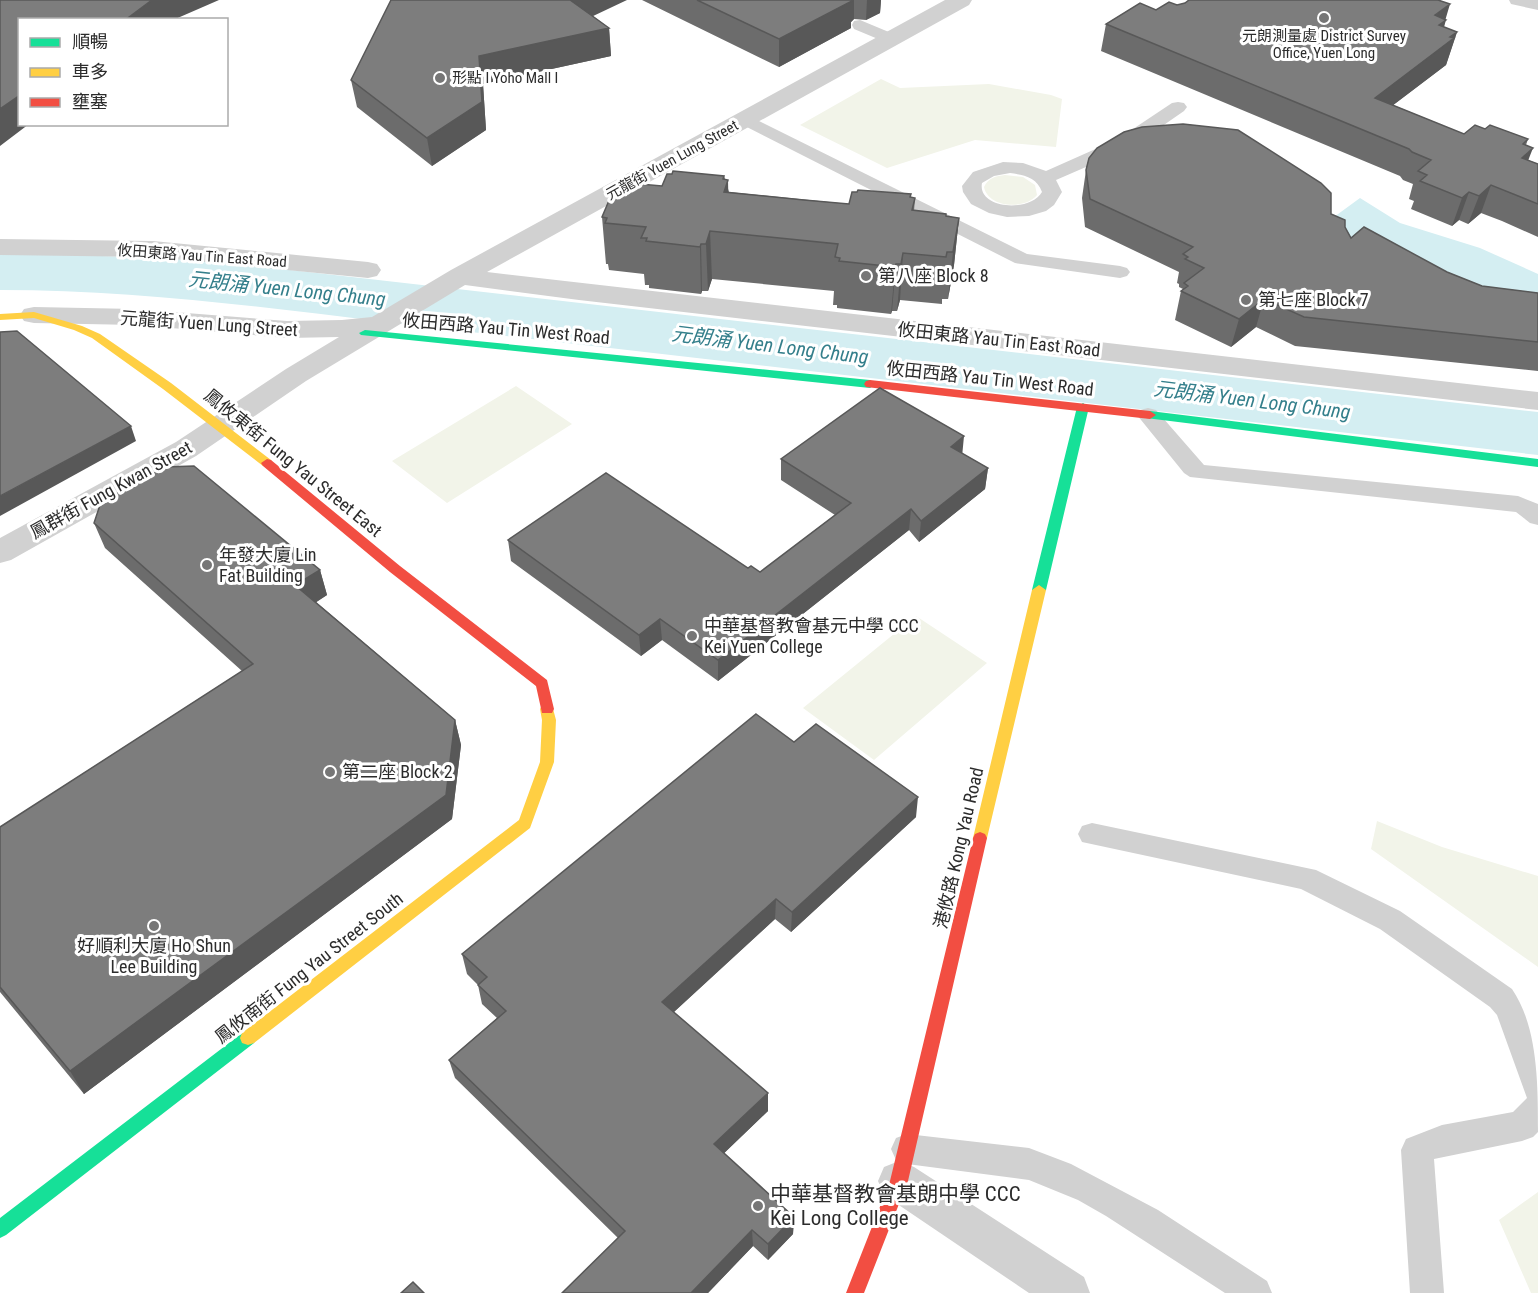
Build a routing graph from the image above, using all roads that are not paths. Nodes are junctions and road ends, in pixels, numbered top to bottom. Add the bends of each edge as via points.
1 (961, 0) edge
2 (1517, 0) edge
3 (1538, 5) edge
4 (860, 25) dead end
5 (890, 39) junction
6 (1178, 106) dead end
7 (744, 119) junction
8 (1045, 178) junction
9 (999, 210) junction
10 (959, 229) junction
11 (0, 247) edge
12 (368, 270) dead end
13 (1120, 272) dead end
14 (451, 282) junction
15 (34, 315) junction
16 (0, 317) edge
17 (375, 328) junction
18 (1538, 400) edge
19 (1083, 407) junction
20 (1148, 415) junction
21 (220, 426) junction
22 (1538, 463) edge
23 (1538, 517) edge
24 (0, 552) edge
25 (542, 684) joint
26 (1092, 834) dead end
27 (1538, 1088) edge
28 (1538, 1109) edge
29 (903, 1165) junction
30 (0, 1229) edge
31 (855, 1293) edge
32 (1068, 1293) edge
33 (1255, 1293) edge
34 (1427, 1293) edge

1 - 5 street, 元龍街 Yuen Lung Street
2 - 3 lane
4 - 5 lane
5 - 7 street, 元龍街 Yuen Lung Street
6 - 8 lane via 1125,143
7 - 10 lane
7 - 14 street, 元龍街 Yuen Lung Street
8 - 9 lane via 1052,192 1044,204 1024,211
8 - 9 lane via 1010,167 985,171 976,177 972,192 977,199
9 - 10 lane
10 - 13 lane via 1022,259
11 - 12 street, 攸田東路 Yau Tin East Road via 153,249
14 - 17 street, 元龍街 Yuen Lung Street
14 - 18 street, 攸田東路 Yau Tin East Road via 579,292
15 - 16 street, 鳳攸東街 Fung Yau Street East
15 - 17 street, 元龍街 Yuen Lung Street via 147,318 292,331
15 - 21 street, 鳳攸東街 Fung Yau Street East via 96,336
17 - 19 street, 攸田西路 Yau Tin West Road via 471,342
17 - 21 street, 元龍街 Yuen Lung Street
19 - 20 street, 攸田西路 Yau Tin West Road
19 - 29 street, 港攸路 Kong Yau Road
20 - 22 street, 攸田西路 Yau Tin West Road
20 - 23 lane via 1198,472 1518,504
21 - 24 street, 鳳群街 Fung Kwan Street via 164,462
21 - 25 street, 鳳攸東街 Fung Yau Street East
25 - 30 street, 鳳攸南街 Fung Yau Street South via 549,720 547,762 525,824
26 - 27 lane via 1306,878 1390,920 1510,1008
28 - 34 lane via 1522,1126 1442,1140 1418,1150
29 - 31 street, 港攸路 Kong Yau Road
29 - 32 street
29 - 33 lane via 1029,1164 1048,1170 1115,1202

